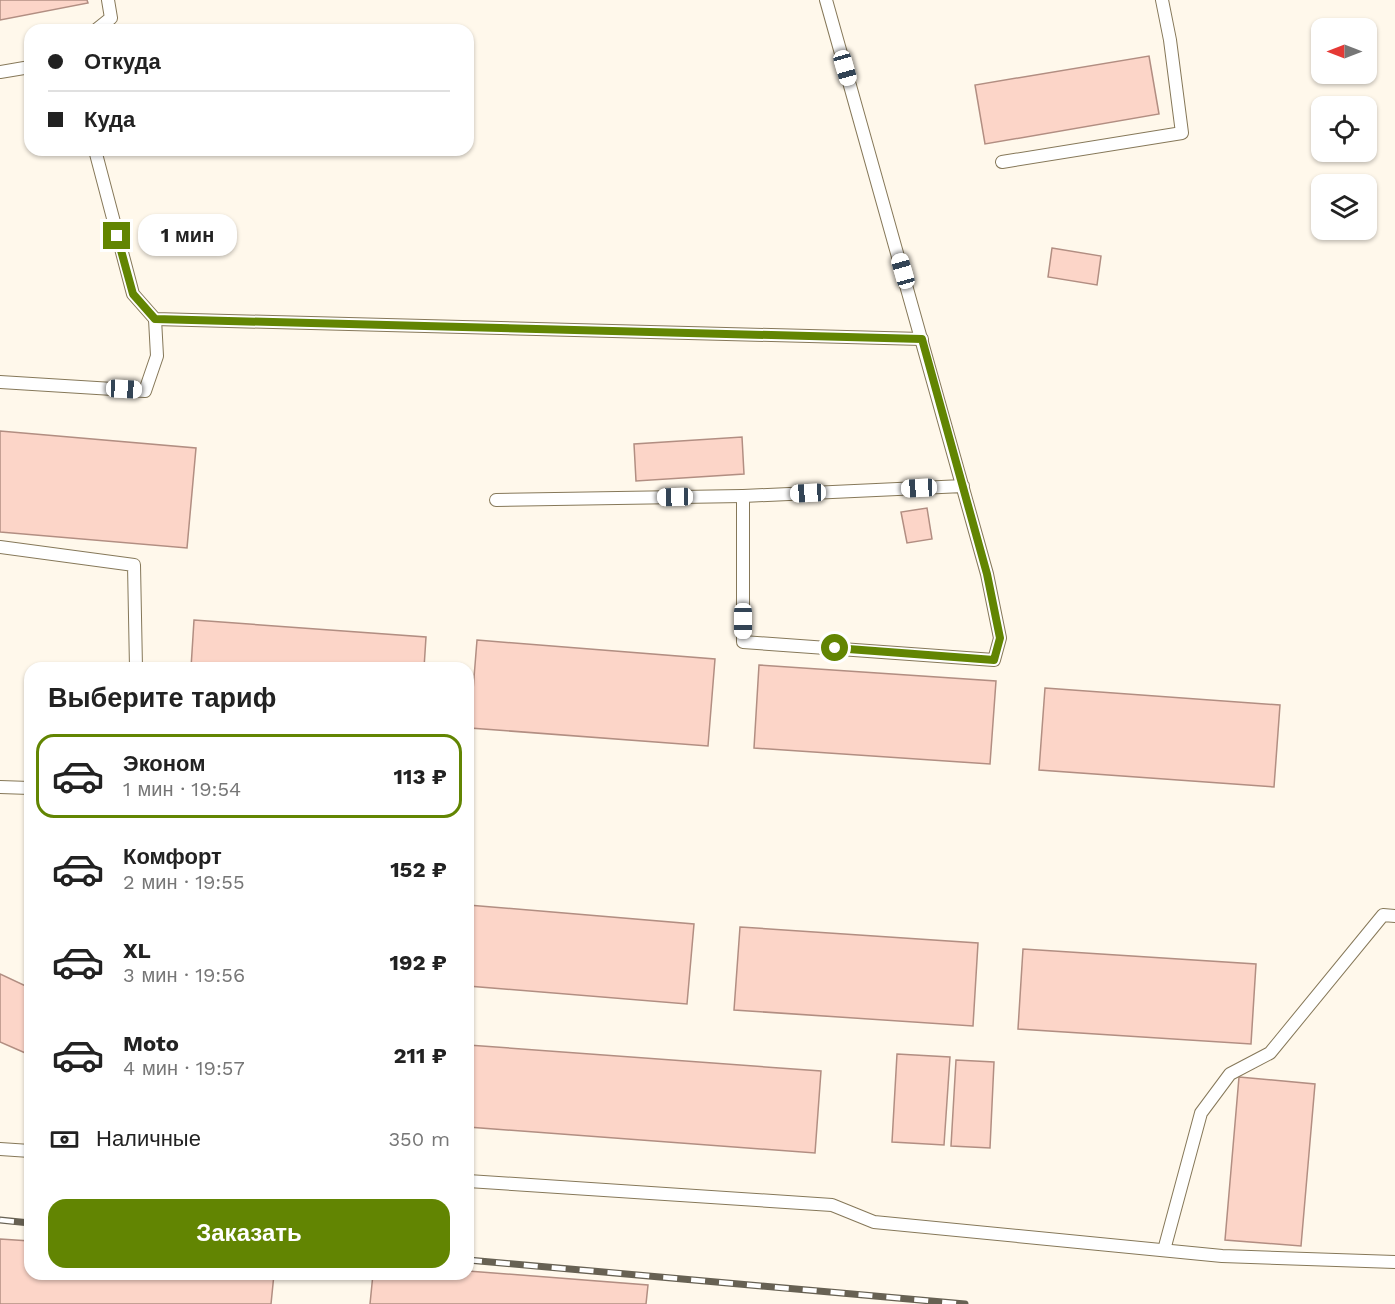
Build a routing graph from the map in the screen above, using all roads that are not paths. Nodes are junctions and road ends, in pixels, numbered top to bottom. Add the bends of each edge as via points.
1 (108, 0) edge
2 (826, 0) edge
3 (1162, 0) edge
4 (104, 24) edge
5 (24, 68) edge
6 (0, 72) edge
7 (97, 156) edge
8 (1002, 162) dead end
9 (155, 319) junction
10 (922, 339) junction
11 (0, 382) edge
12 (963, 486) junction
13 (742, 496) junction
14 (496, 500) dead end
15 (0, 547) edge
16 (136, 662) edge
17 (0, 787) edge
18 (24, 788) edge
19 (1395, 916) edge
20 (0, 1149) edge
21 (24, 1151) edge
22 (474, 1181) edge
23 (1164, 1250) junction
24 (1395, 1262) edge

1 - 4 lane via 111,18
2 - 10 lane
3 - 8 lane via 1182,133
5 - 6 lane
7 - 9 lane via 133,294
9 - 10 lane
9 - 11 lane via 157,356 145,390
10 - 12 lane
12 - 13 lane
12 - 13 lane via 1000,638 994,660 743,642
13 - 14 lane
15 - 16 lane via 134,565
17 - 18 lane
19 - 23 lane via 1383,915 1270,1053 1230,1074 1201,1113
20 - 21 lane
22 - 23 lane via 832,1205 874,1222
23 - 24 lane

